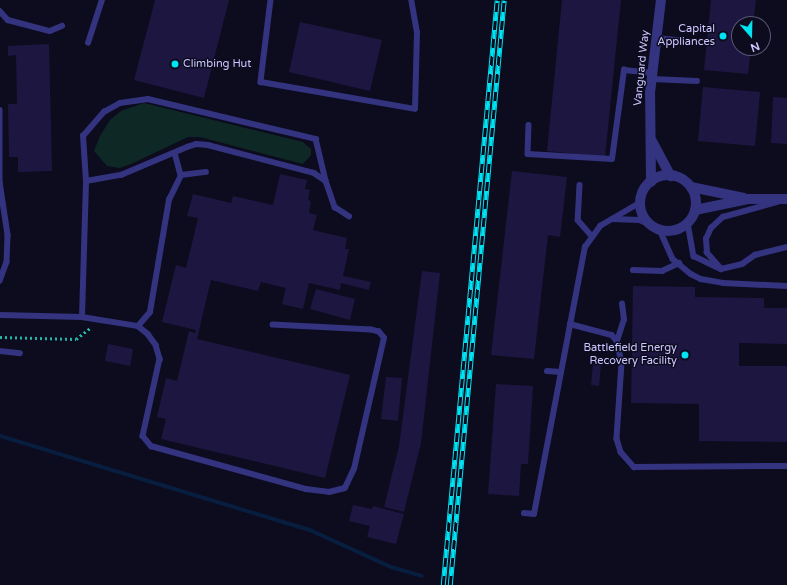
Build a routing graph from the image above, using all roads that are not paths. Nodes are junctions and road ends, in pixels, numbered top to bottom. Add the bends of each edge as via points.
1 (102, 0) edge
2 (271, 0) edge
3 (411, 0) edge
4 (661, 0) edge
5 (0, 11) edge
6 (62, 26) dead end
7 (657, 38) junction
8 (694, 42) dead end
9 (88, 43) dead end
10 (652, 76) junction
11 (697, 81) dead end
12 (0, 110) edge
13 (529, 125) dead end
14 (651, 139) junction
15 (175, 153) junction
16 (206, 172) dead end
17 (181, 175) junction
18 (671, 176) junction
19 (86, 181) junction
20 (326, 181) junction
21 (651, 182) junction
22 (580, 185) dead end
23 (691, 187) junction
24 (748, 199) junction
25 (787, 199) edge
26 (641, 202) junction
27 (695, 210) junction
28 (349, 216) dead end
29 (610, 219) junction
30 (688, 223) junction
31 (656, 228) junction
32 (592, 235) junction
33 (787, 247) edge
34 (679, 263) junction
35 (721, 269) junction
36 (632, 270) dead end
37 (0, 281) edge
38 (787, 286) edge
39 (622, 304) dead end
40 (0, 315) edge
41 (82, 316) junction
42 (570, 324) junction
43 (273, 325) dead end
44 (138, 326) junction
45 (617, 341) junction
46 (0, 351) edge
47 (20, 353) dead end
48 (547, 371) dead end
49 (561, 372) junction
50 (787, 466) edge
51 (524, 513) dead end

1 - 9 lane
2 - 3 lane via 261,82 415,109 418,33
4 - 7 street, Vanguard Way
5 - 6 lane via 8,20 50,31
7 - 8 lane
7 - 10 street, Vanguard Way
10 - 11 lane
10 - 13 lane via 624,70 612,158 528,154
10 - 14 street, Vanguard Way
12 - 37 lane via 0,182 8,235 7,262
14 - 18 street, Vanguard Way
14 - 21 street, Vanguard Way
15 - 17 lane
15 - 19 lane via 121,175
15 - 20 lane via 196,144 208,145 314,172
16 - 17 lane
17 - 44 lane via 169,200 150,312
18 - 21 street via 660,177
18 - 23 street via 682,179
19 - 20 lane via 83,136 104,112 120,103 148,99 316,139
19 - 41 lane
20 - 28 lane via 335,207
21 - 26 street, Vanguard Way via 644,191
22 - 32 lane via 578,220
23 - 24 street
23 - 27 street via 696,198
24 - 25 street
24 - 27 street
25 - 35 lane via 723,217 711,228 706,239 707,253
26 - 29 lane via 629,211
26 - 31 street via 644,216
27 - 30 street
29 - 31 lane via 640,220
29 - 32 lane
30 - 31 street via 675,230
30 - 35 lane via 694,256
31 - 34 lane via 673,259
32 - 42 lane via 585,247
33 - 35 lane via 754,255 742,264
34 - 36 lane via 662,271
34 - 38 lane via 701,278 723,283
39 - 45 lane via 624,320
40 - 41 lane
41 - 44 lane
42 - 45 lane via 612,335
42 - 49 lane
43 - 44 lane via 371,330 379,332 384,338 354,469 345,488 329,492 306,489 151,446 143,436 160,359 148,334
45 - 50 lane via 622,363 617,439 621,452 634,467
46 - 47 lane
48 - 49 lane
49 - 51 lane via 534,514

